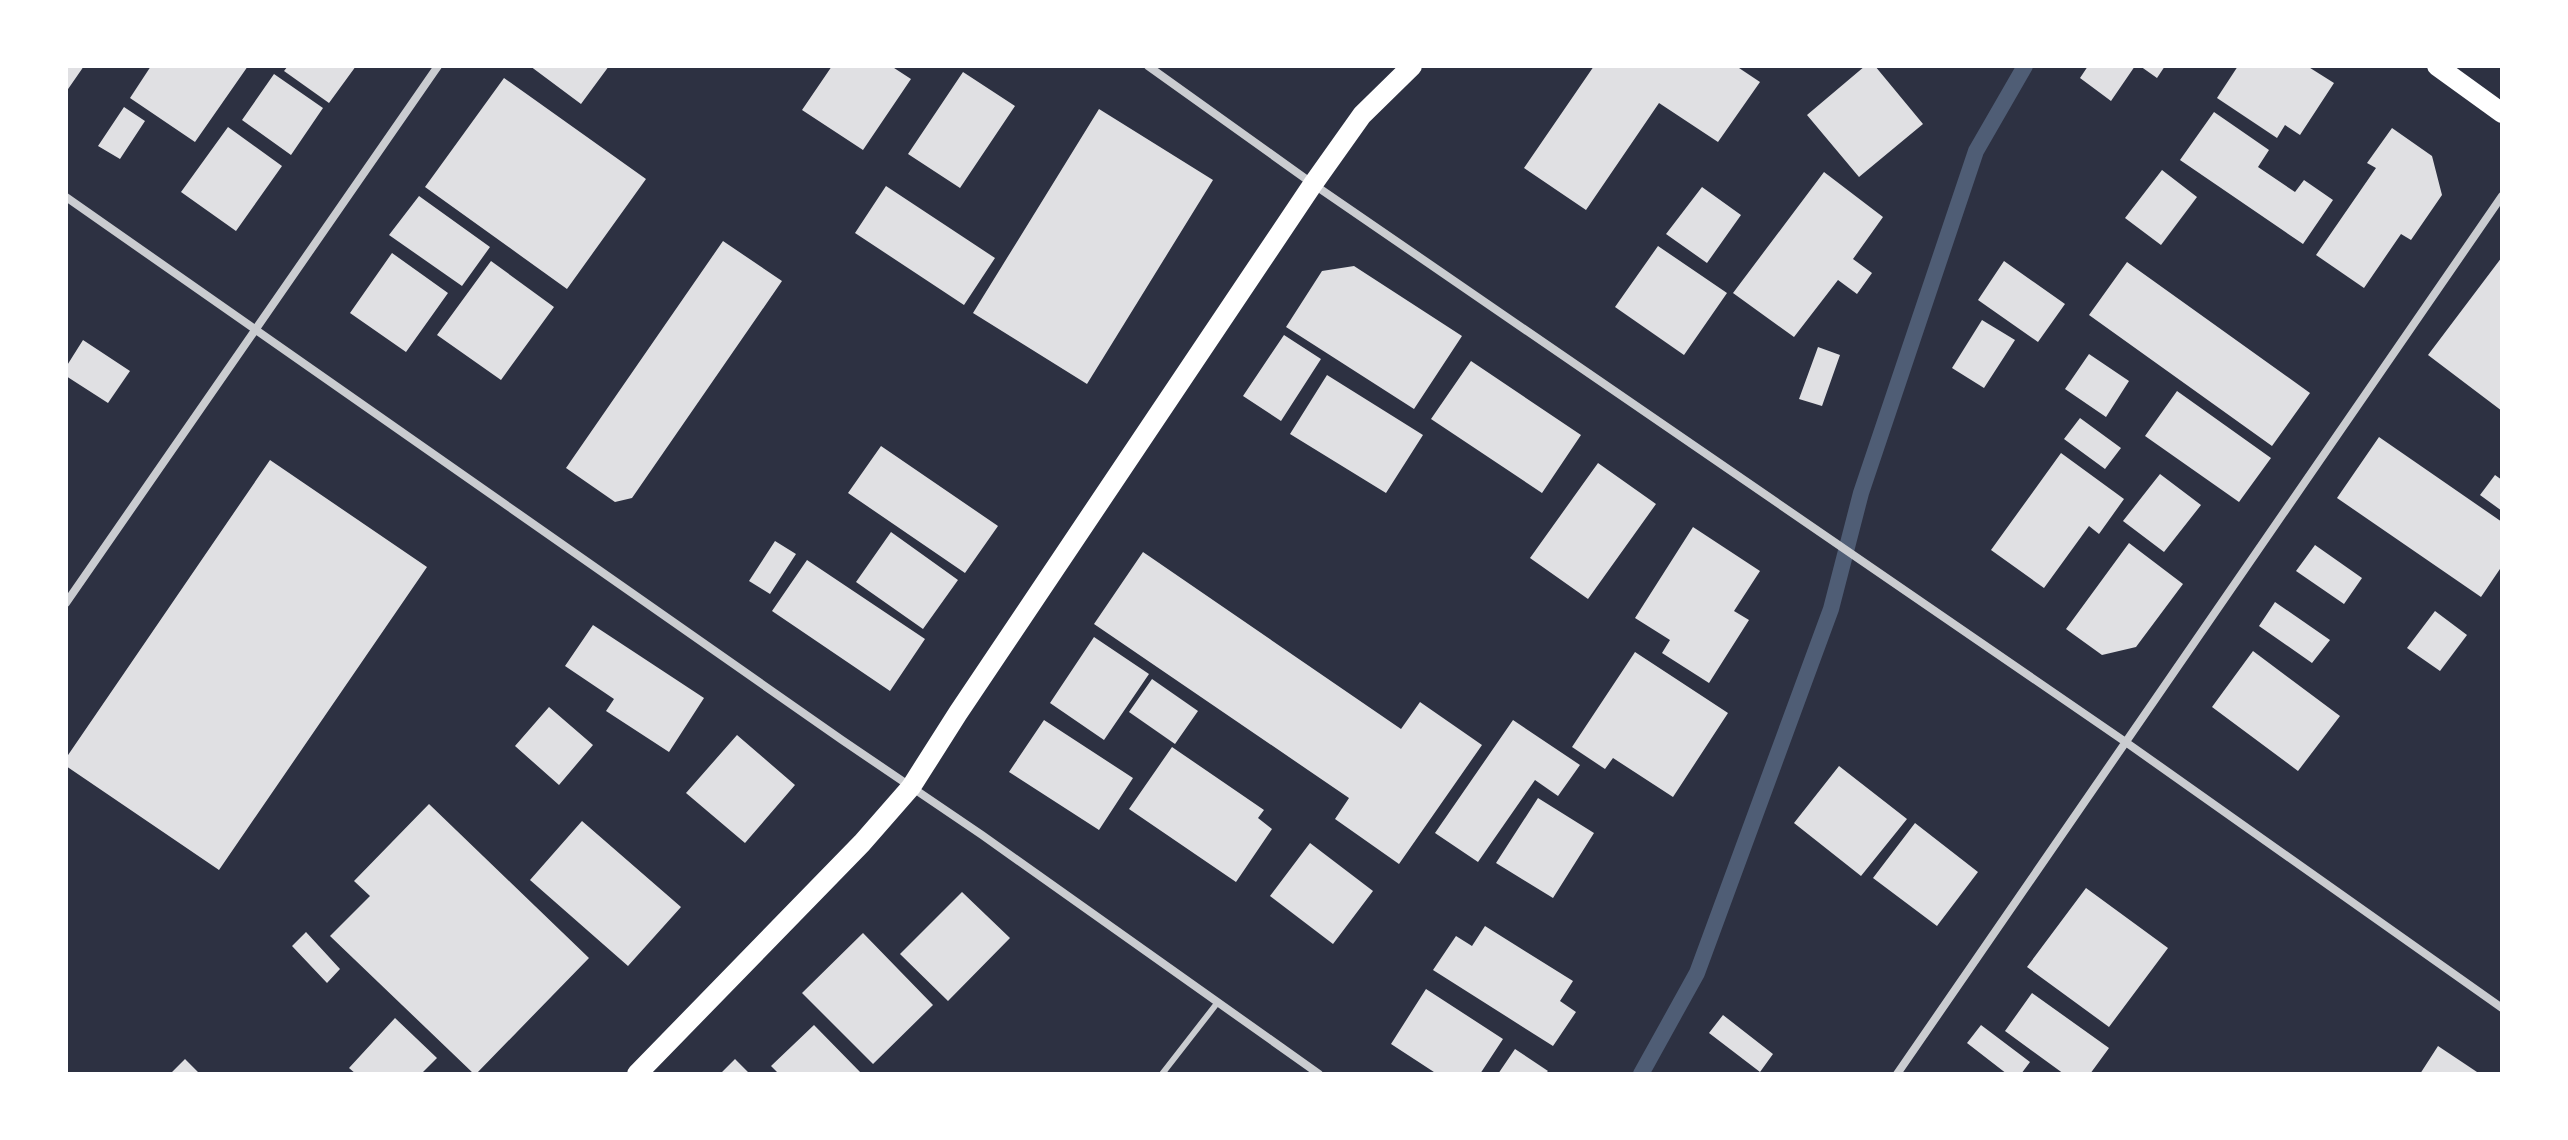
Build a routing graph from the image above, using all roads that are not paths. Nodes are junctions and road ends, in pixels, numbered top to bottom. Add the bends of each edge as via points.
1 (438, 66) edge
2 (1148, 66) edge
3 (1412, 66) edge
4 (2437, 66) edge
5 (2502, 113) edge
6 (1313, 184) junction
7 (2502, 196) edge
8 (66, 197) edge
9 (256, 330) junction
10 (66, 603) edge
11 (2127, 743) junction
12 (911, 787) junction
13 (1218, 1002) junction
14 (2502, 1008) edge
15 (637, 1074) edge
16 (1162, 1074) edge
17 (1319, 1074) edge
18 (1897, 1074) edge

1 - 9 street
2 - 6 street
3 - 6 main road via 1362,115
4 - 5 main road
6 - 11 street
6 - 12 main road
7 - 11 street
8 - 9 street
9 - 10 street
9 - 12 street
11 - 14 street
11 - 18 street
12 - 13 street
12 - 15 main road
13 - 16 lane
13 - 17 street

